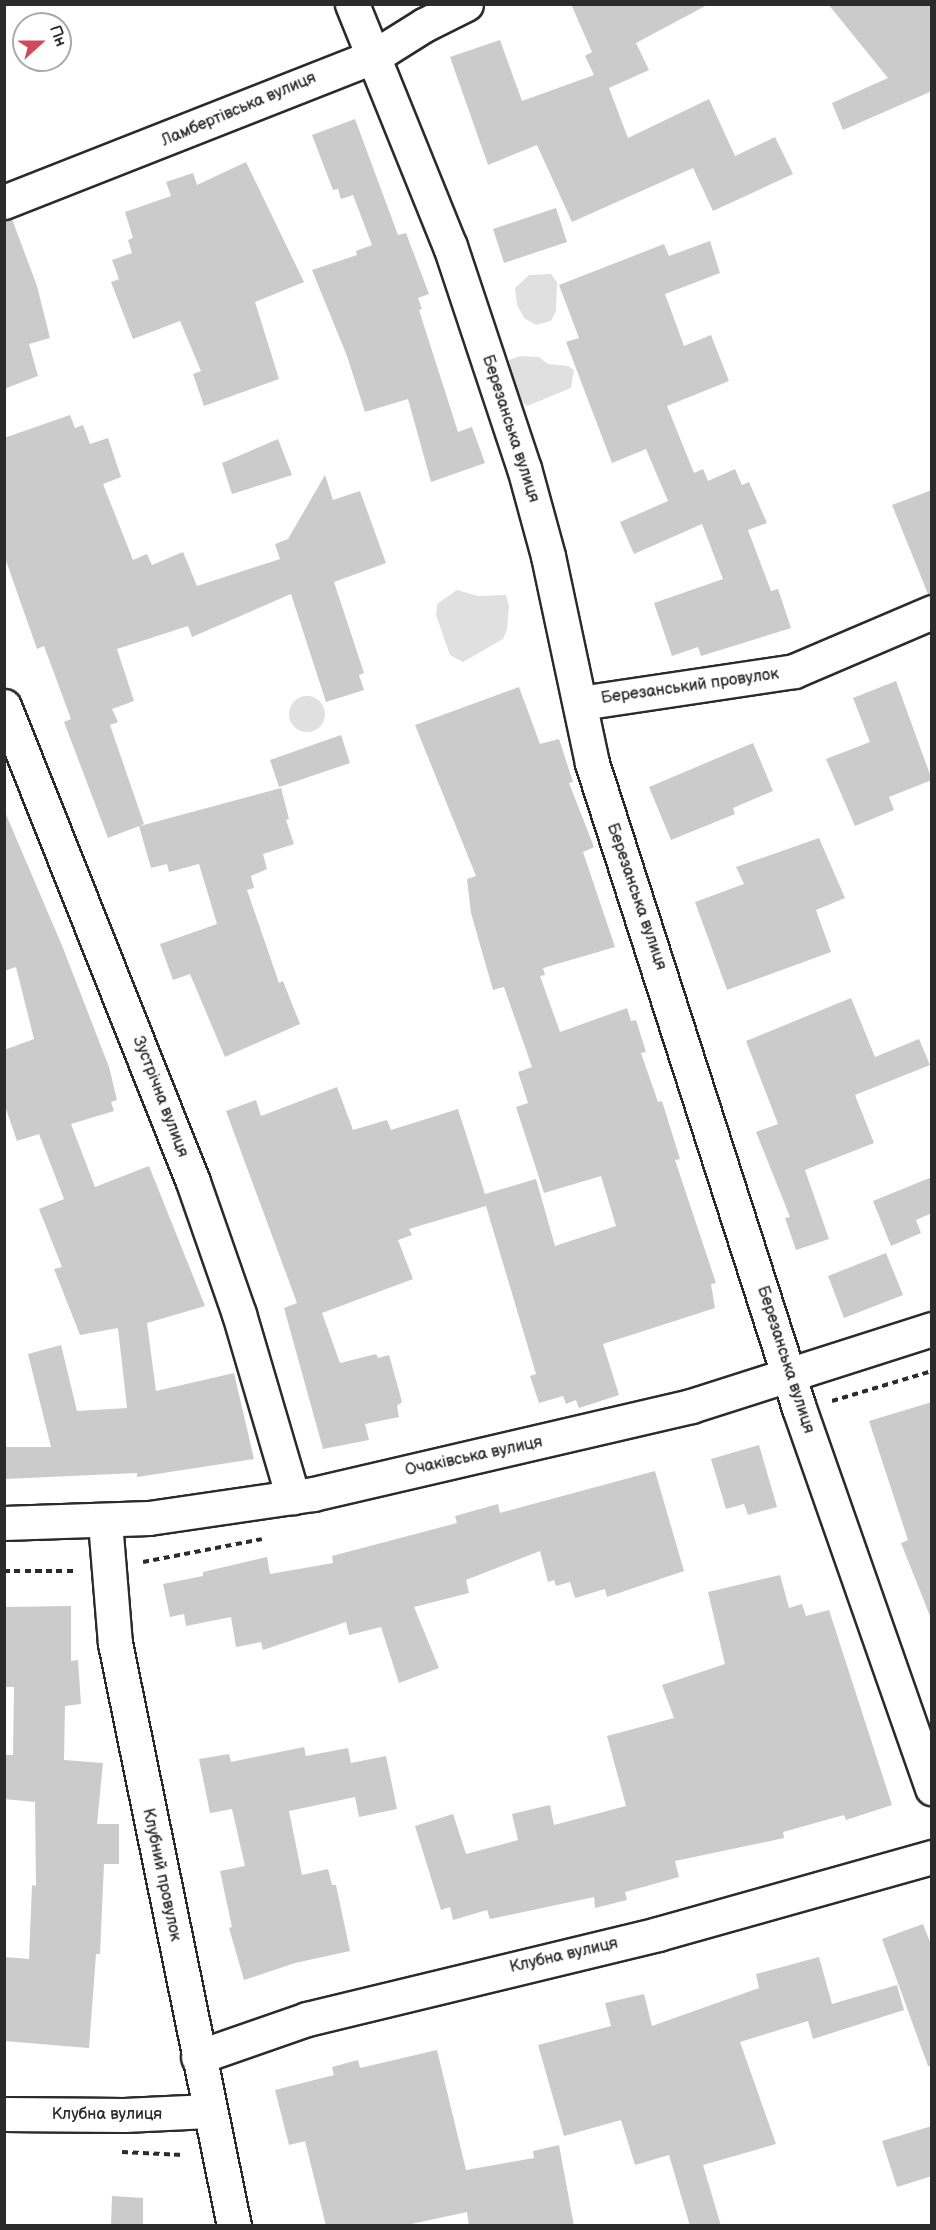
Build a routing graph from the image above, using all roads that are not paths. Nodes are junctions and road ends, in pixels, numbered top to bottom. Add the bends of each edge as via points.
1 (352, 4) edge
2 (466, 4) edge
3 (373, 57) junction
4 (4, 202) edge
5 (932, 612) edge
6 (581, 703) junction
7 (4, 706) edge
8 (932, 1329) edge
9 (789, 1376) junction
10 (293, 1497) junction
11 (105, 1522) junction
12 (4, 1523) edge
13 (932, 1788) edge
14 (932, 1857) edge
15 (198, 2057) junction
16 (208, 2111) junction
17 (4, 2114) edge
18 (234, 2226) edge

1 - 3 street, Березанська вулиця
2 - 3 street, Ламбертівська вулиця
3 - 4 street, Ламбертівська вулиця via 284,88 188,132
3 - 6 street, Березанська вулиця via 450,246 524,468
5 - 6 street, Березанський провулок via 794,671
6 - 9 street, Березанська вулиця via 592,764
7 - 10 street, Зустрічна вулиця via 193,1182 239,1314
8 - 9 street, Очаківська вулиця
9 - 10 street, Очаківська вулиця via 597,1430
9 - 13 street, Березанська вулиця
10 - 11 street, Очаківська вулиця
11 - 12 street, Очаківська вулиця
11 - 15 street, Клубний провулок via 108,1604
14 - 15 street, Клубна вулиця via 658,1934 307,2019
15 - 16 street, Клубний провулок
16 - 17 street, Клубна вулиця
16 - 18 street, Клубний провулок

